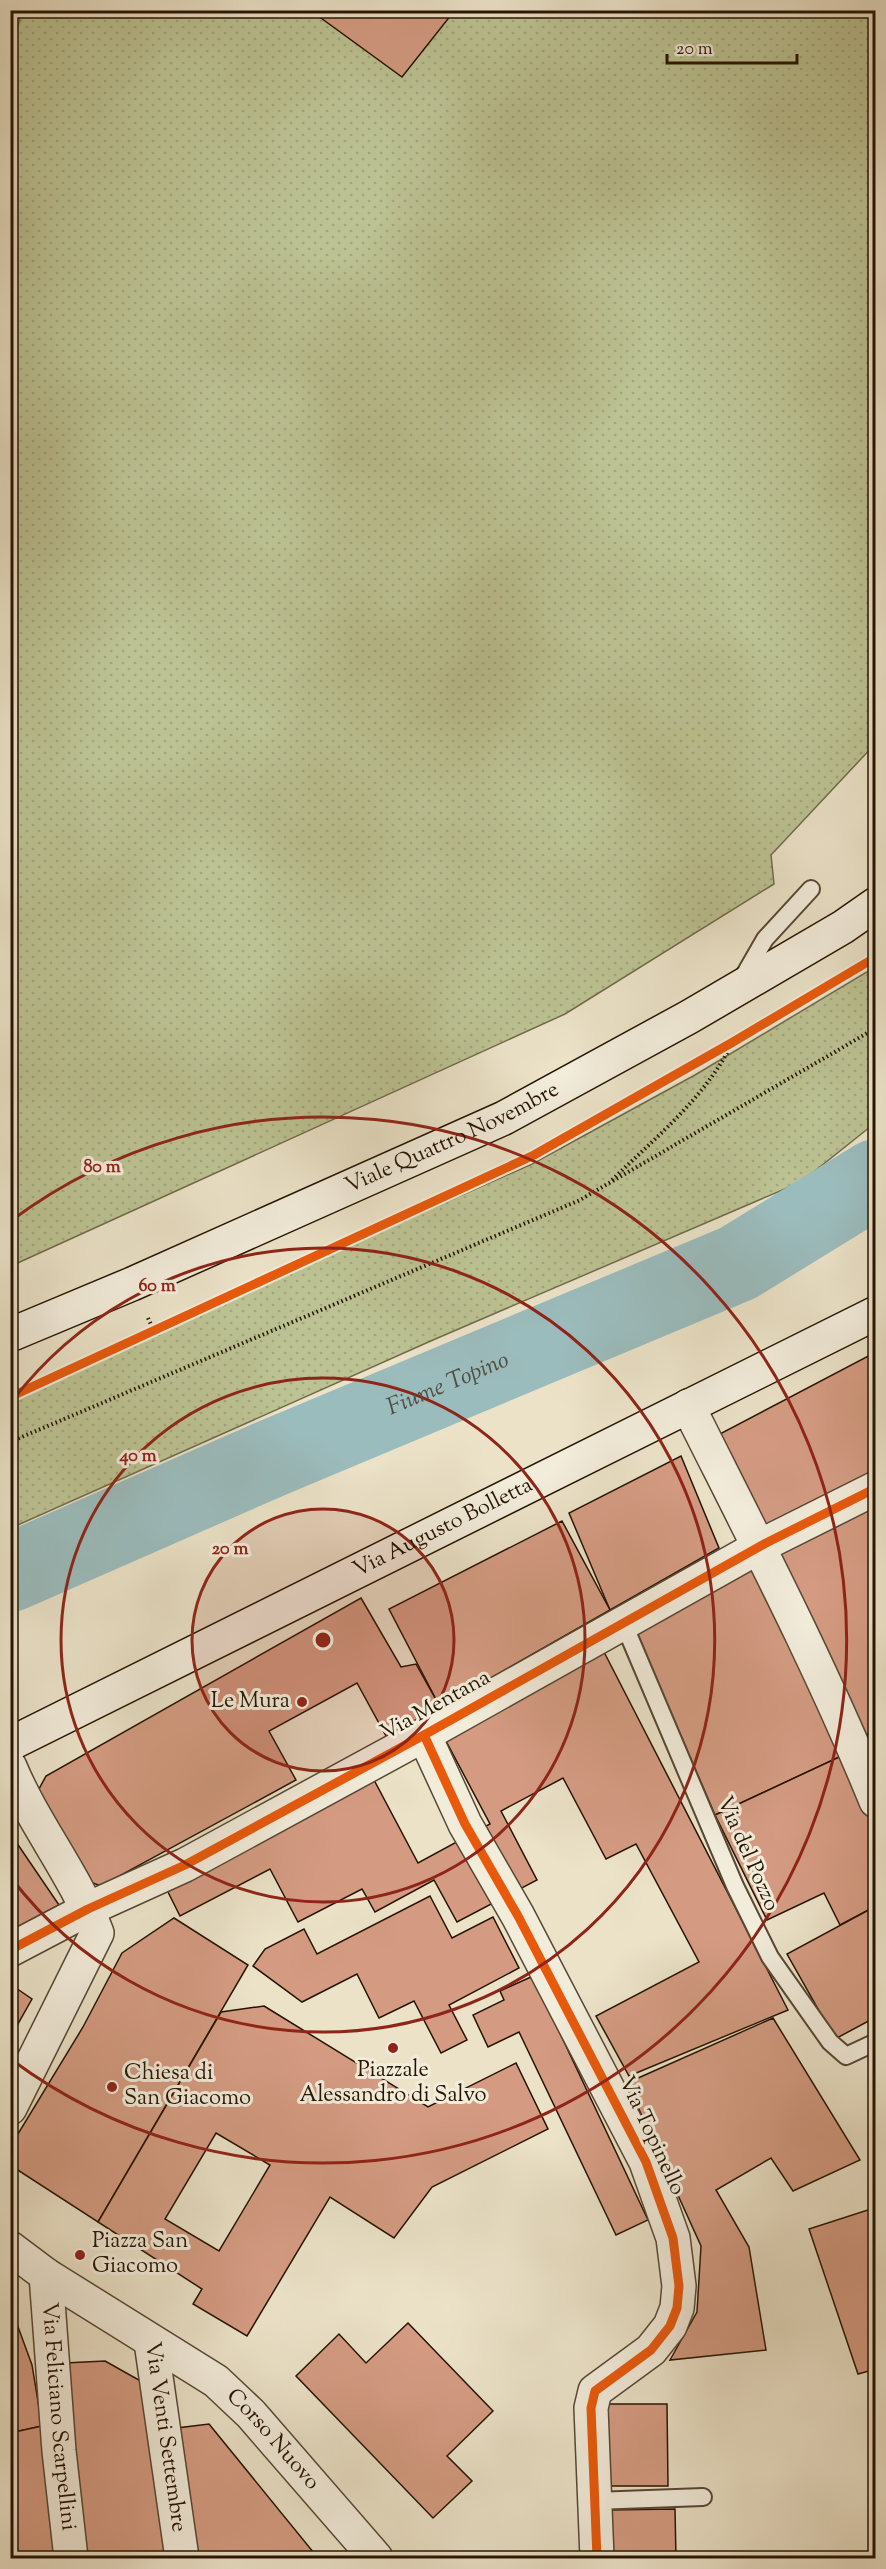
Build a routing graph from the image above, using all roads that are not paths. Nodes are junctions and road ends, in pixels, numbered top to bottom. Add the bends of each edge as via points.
1 (811, 889) dead end
2 (876, 904) edge
3 (736, 990) junction
4 (876, 1313) edge
5 (10, 1335) edge
6 (688, 1406) junction
7 (876, 1488) edge
8 (759, 1548) junction
9 (623, 1622) junction
10 (424, 1735) junction
11 (10, 1744) edge
12 (10, 1767) edge
13 (876, 1801) edge
14 (88, 1909) junction
15 (10, 1950) edge
16 (876, 2042) edge
17 (10, 2108) edge
18 (10, 2248) edge
19 (46, 2276) junction
20 (151, 2342) junction
21 (703, 2497) dead end
22 (594, 2501) junction
23 (71, 2559) edge
24 (182, 2559) edge
25 (376, 2559) edge
26 (597, 2559) edge

1 - 3 lane via 765,939
2 - 3 street, Viale Quattro Novembre
3 - 5 street, Viale Quattro Novembre via 504,1118
4 - 6 street, Via Augusto Bolletta
6 - 8 street
6 - 11 street, Via Augusto Bolletta
7 - 8 street, Via Mentana
8 - 9 street, Via Mentana
8 - 13 street
9 - 10 street, Via Mentana
9 - 16 lane, Via del Pozzo via 735,1886 770,1957 820,2029 846,2056
10 - 14 street, Via Mentana via 185,1865
10 - 22 street, Via Topinello via 465,1824 518,1916 646,2162 677,2254 678,2297 670,2326 651,2349 595,2391 591,2408
12 - 14 street via 24,1800
14 - 15 street, Via Mentana
14 - 17 street via 97,1933
18 - 19 street, Via Venti Settembre
19 - 20 street, Via Venti Settembre
19 - 23 street, Via Feliciano Scarpellini
20 - 24 street, Via Venti Settembre
20 - 25 street, Corso Nuovo via 216,2381 251,2414
21 - 22 lane
22 - 26 street, Via Topinello

